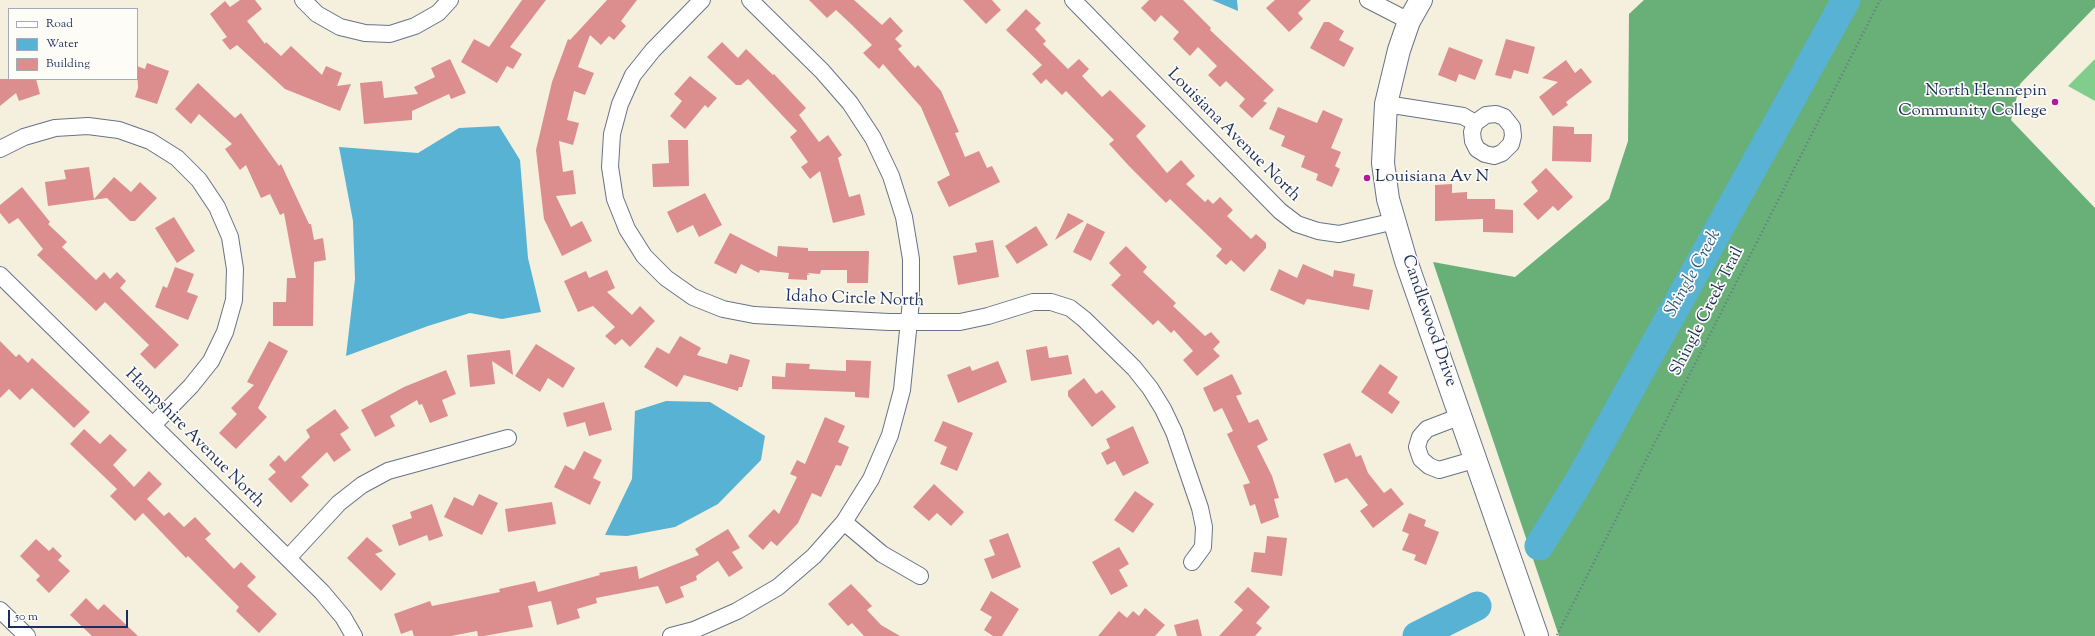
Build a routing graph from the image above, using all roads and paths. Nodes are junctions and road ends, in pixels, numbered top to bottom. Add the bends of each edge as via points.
1 (303, 0) edge
2 (450, 0) edge
3 (702, 0) edge
4 (750, 0) edge
5 (1073, 0) edge
6 (1368, 0) edge
7 (1421, 0) edge
8 (1880, 0) edge
9 (1409, 21) junction
10 (1386, 104) junction
11 (1475, 124) dead end
12 (0, 150) edge
13 (1395, 221) junction
14 (0, 275) edge
15 (909, 322) junction
16 (1461, 416) junction
17 (153, 425) junction
18 (508, 438) dead end
19 (1477, 459) junction
20 (844, 522) junction
21 (288, 558) junction
22 (1192, 562) dead end
23 (920, 576) dead end
24 (0, 610) edge
25 (1547, 635) edge
26 (27, 636) edge
27 (354, 636) edge
28 (671, 636) edge

1 - 2 street via 317,14 340,27 365,34 390,34 432,17
3 - 15 street, Idaho Circle North via 633,74 620,104 612,134 610,167 615,199 627,229 644,256 666,278 693,297 723,309 754,315
4 - 15 street via 822,71 850,103 873,138 891,176 904,217 911,258
5 - 13 street, Louisiana Avenue North via 1280,211 1297,224 1339,234
6 - 9 street
7 - 9 street, Candlewood Drive
8 - 25 path, Shingle Creek Trail
9 - 10 street, Candlewood Drive
10 - 11 street via 1462,116
10 - 13 street, Candlewood Drive via 1383,163 1388,199
12 - 17 street via 24,138 55,128 88,126 119,130 150,141 177,158 199,180 217,207 230,237 235,269 234,300 225,332 211,361 192,386
13 - 16 street, Candlewood Drive via 1406,261
14 - 17 street, Hampshire Avenue North
15 - 20 street via 902,390 890,435 871,479
15 - 22 street, Idaho Circle North via 960,322 1033,302 1051,302 1070,308 1084,319 1146,383 1174,432 1204,527 1203,547
16 - 19 street, Candlewood Drive
16 - 19 street via 1427,429 1420,437 1417,447 1421,459 1439,470
17 - 21 street, Hampshire Avenue North
18 - 21 street via 388,470 362,485 339,503
19 - 25 street, Candlewood Drive
20 - 23 street via 882,554
20 - 28 street via 814,556 778,586 738,611 694,630
21 - 27 street, Hampshire Avenue North via 322,592 343,617
24 - 26 street

